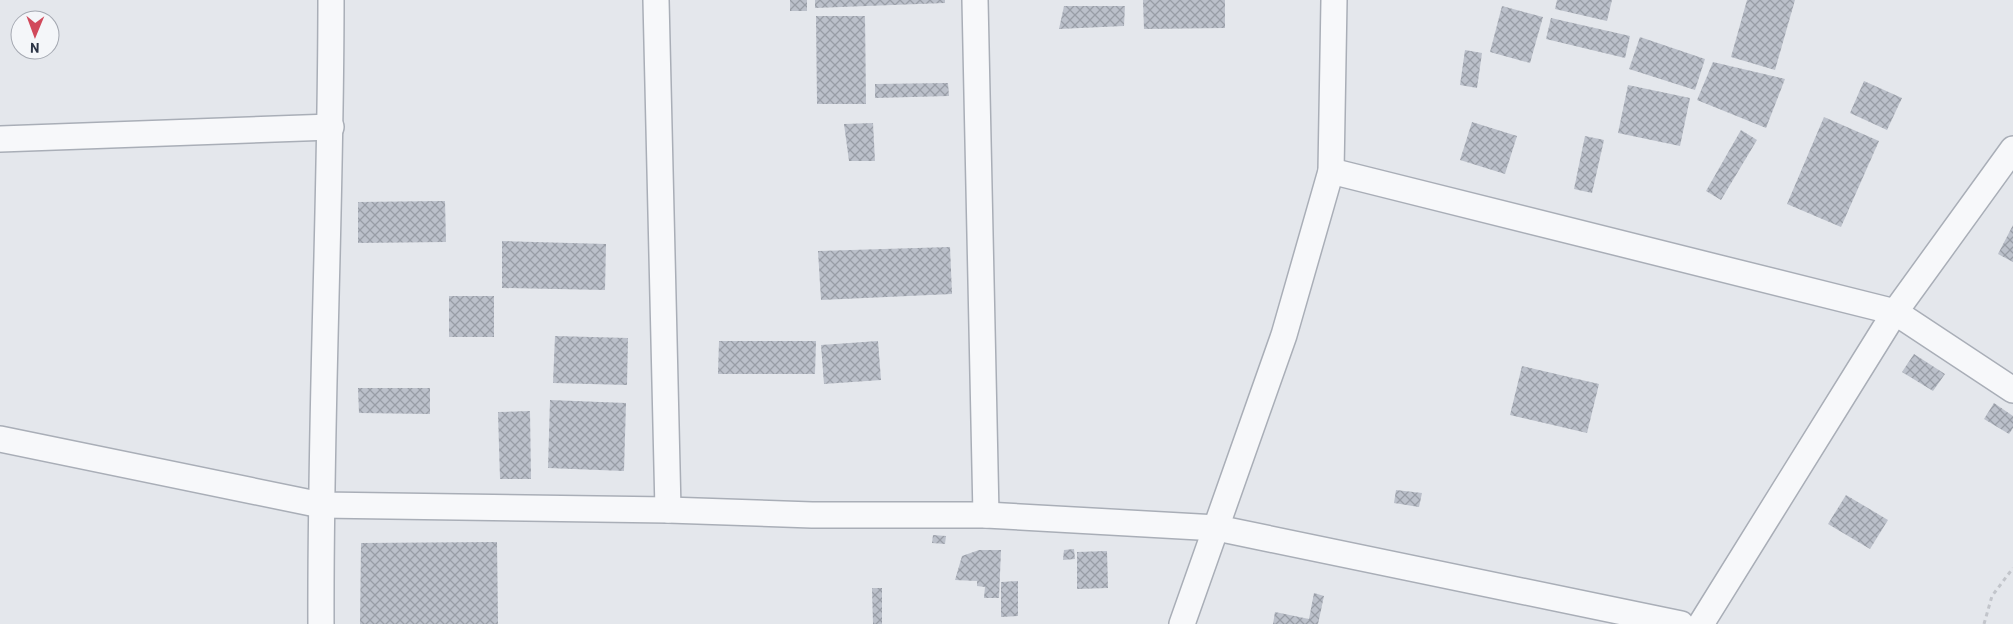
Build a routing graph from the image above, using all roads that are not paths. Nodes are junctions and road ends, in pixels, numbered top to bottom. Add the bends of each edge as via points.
1 (331, 0) edge
2 (656, 0) edge
3 (976, 0) edge
4 (1334, 0) edge
5 (331, 127) junction
6 (0, 139) edge
7 (2013, 149) edge
8 (1331, 171) junction
9 (1895, 312) junction
10 (2013, 390) edge
11 (0, 439) edge
12 (320, 505) junction
13 (668, 510) junction
14 (986, 515) junction
15 (1217, 528) junction
16 (321, 624) edge
17 (1182, 624) edge
18 (1681, 624) edge
19 (1701, 624) edge

1 - 5 street
2 - 13 street
3 - 14 street
4 - 8 street
5 - 6 street
5 - 12 street
7 - 9 street
8 - 9 street
8 - 15 street via 1284,335
9 - 10 street
9 - 19 street
11 - 12 street
12 - 13 street
12 - 16 street
13 - 14 street via 812,515
14 - 15 street
15 - 17 street
15 - 18 street

